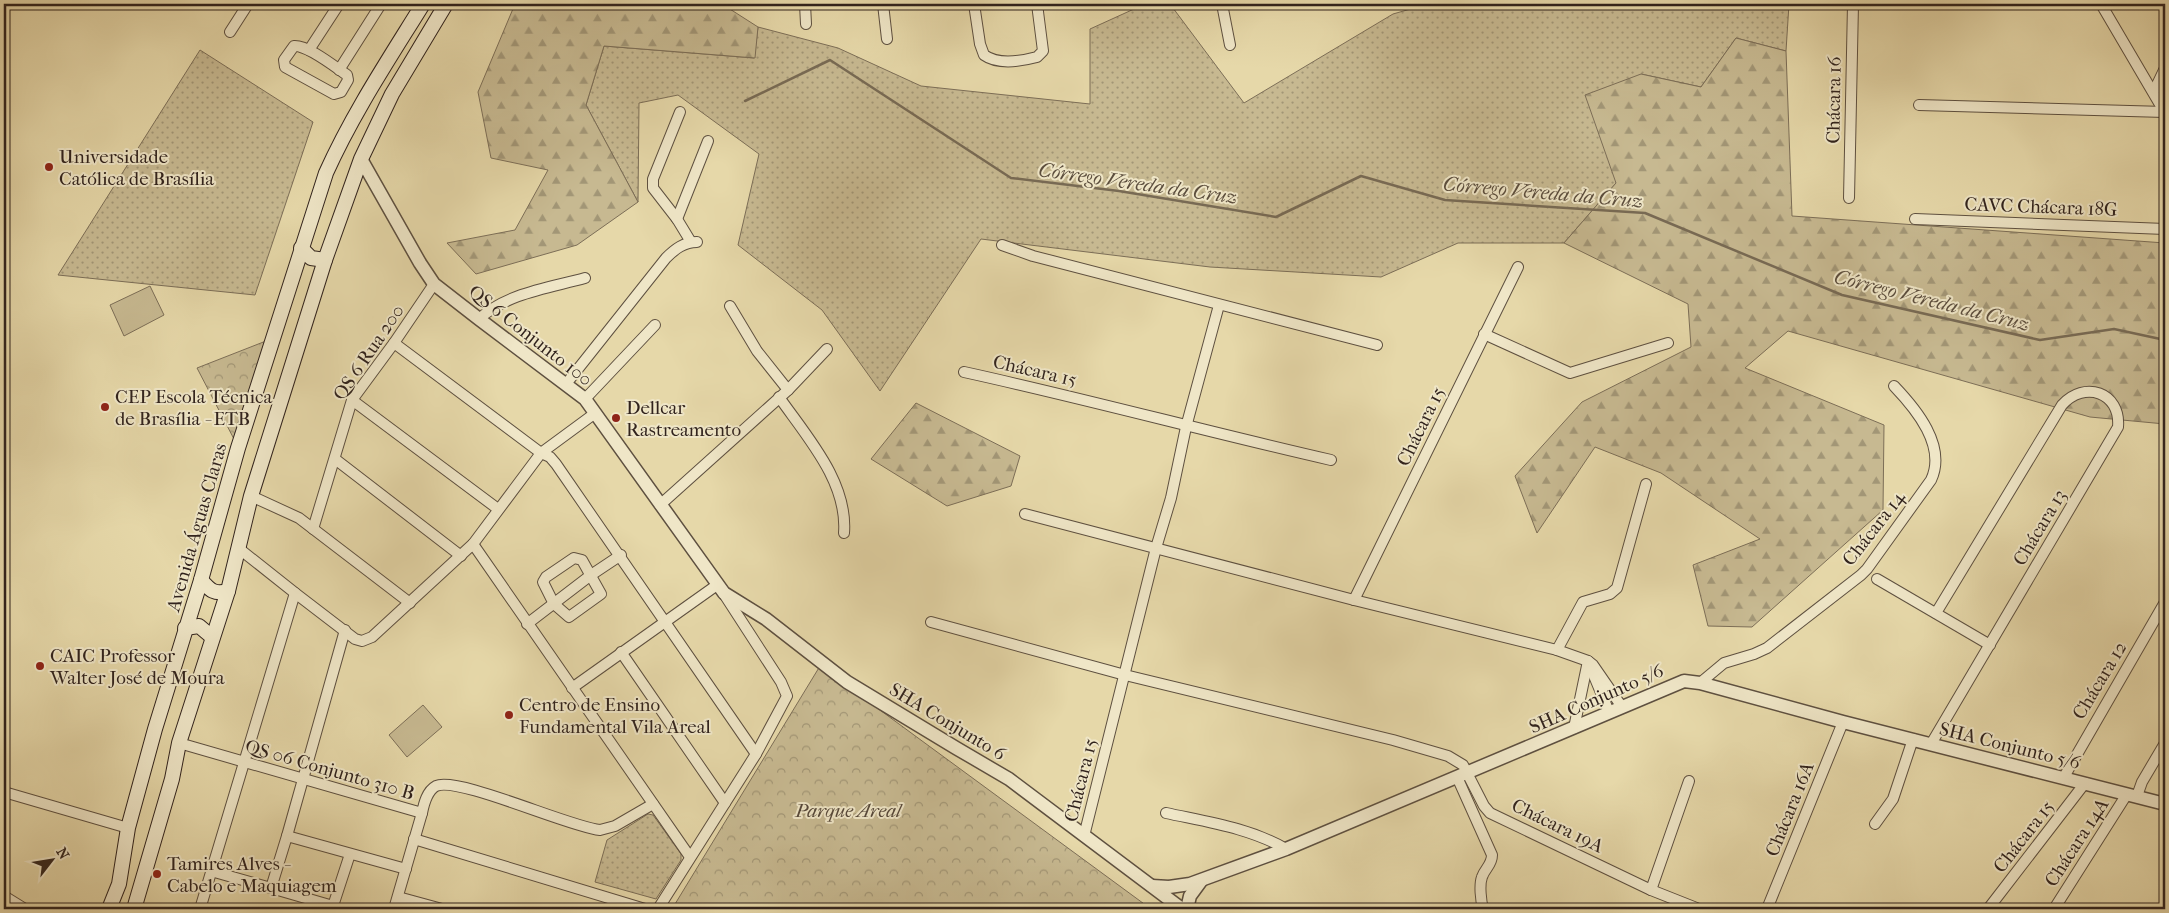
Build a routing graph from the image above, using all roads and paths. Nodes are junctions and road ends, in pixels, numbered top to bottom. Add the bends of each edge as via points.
1 (248, 4) edge
2 (339, 4) edge
3 (381, 4) edge
4 (424, 4) edge
5 (446, 4) edge
6 (805, 4) edge
7 (883, 4) edge
8 (974, 4) edge
9 (1037, 4) edge
10 (1222, 4) edge
11 (1853, 4) edge
12 (2101, 4) edge
13 (806, 24) dead end
14 (230, 32) dead end
15 (887, 39) dead end
16 (1230, 46) dead end
17 (308, 50) junction
18 (2165, 68) edge
19 (339, 70) junction
20 (2154, 91) junction
21 (363, 103) junction
22 (1919, 105) dead end
23 (680, 112) dead end
24 (2165, 112) edge
25 (382, 116) junction
26 (708, 141) dead end
27 (361, 159) junction
28 (355, 174) junction
29 (371, 178) junction
30 (1849, 198) dead end
31 (677, 219) junction
32 (1915, 219) dead end
33 (2165, 229) edge
34 (1002, 245) dead end
35 (301, 248) junction
36 (325, 260) junction
37 (1518, 267) dead end
38 (585, 278) dead end
39 (434, 284) junction
40 (1219, 305) junction
41 (730, 306) dead end
42 (478, 319) junction
43 (655, 325) dead end
44 (1484, 334) junction
45 (394, 343) junction
46 (1668, 343) dead end
47 (1377, 345) dead end
48 (827, 349) dead end
49 (964, 372) dead end
50 (566, 384) junction
51 (1894, 386) dead end
52 (788, 390) junction
53 (779, 398) junction
54 (585, 399) junction
55 (352, 400) junction
56 (594, 414) junction
57 (1186, 427) junction
58 (541, 453) junction
59 (335, 458) junction
60 (1331, 460) dead end
61 (1646, 484) dead end
62 (251, 496) junction
63 (660, 504) junction
64 (498, 509) junction
65 (1025, 514) dead end
66 (313, 529) junction
67 (844, 533) dead end
68 (473, 544) junction
69 (237, 547) junction
70 (1156, 548) junction
71 (461, 556) junction
72 (621, 556) junction
73 (591, 575) junction
74 (1877, 579) dead end
75 (201, 580) junction
76 (720, 589) junction
77 (228, 591) junction
78 (295, 593) junction
79 (1354, 600) junction
80 (2165, 602) edge
81 (410, 604) junction
82 (554, 604) junction
83 (1936, 612) junction
84 (667, 622) junction
85 (931, 622) dead end
86 (527, 624) junction
87 (185, 628) junction
88 (345, 630) junction
89 (212, 638) junction
90 (1990, 645) junction
91 (1558, 650) junction
92 (620, 652) junction
93 (1588, 661) junction
94 (1124, 675) junction
95 (1700, 683) junction
96 (572, 688) junction
97 (1622, 707) junction
98 (1610, 712) junction
99 (1843, 722) junction
100 (1574, 728) junction
101 (1913, 739) junction
102 (179, 743) junction
103 (2165, 743) edge
104 (1931, 744) junction
105 (756, 754) junction
106 (244, 763) junction
107 (1463, 775) junction
108 (2064, 777) junction
109 (301, 779) junction
110 (1689, 781) dead end
111 (2085, 783) junction
112 (4, 792) edge
113 (2132, 795) junction
114 (725, 803) junction
115 (653, 804) junction
116 (2165, 804) edge
117 (422, 813) junction
118 (1166, 813) dead end
119 (1875, 824) dead end
120 (128, 828) junction
121 (286, 836) junction
122 (1084, 836) junction
123 (414, 839) junction
124 (1286, 849) junction
125 (350, 854) junction
126 (690, 857) junction
127 (406, 869) junction
128 (210, 871) junction
129 (1201, 880) junction
130 (1151, 886) junction
131 (271, 888) junction
132 (1651, 890) junction
133 (4, 896) edge
134 (398, 897) junction
135 (21, 908) edge
136 (333, 908) edge
137 (109, 909) edge
138 (135, 909) edge
139 (200, 909) edge
140 (394, 909) edge
141 (442, 909) edge
142 (645, 909) edge
143 (658, 909) edge
144 (1182, 909) edge
145 (1188, 909) edge
146 (1483, 909) edge
147 (1699, 909) edge
148 (1767, 909) edge
149 (1988, 909) edge
150 (2054, 909) edge

1 - 14 street
2 - 17 street
3 - 19 street
4 - 21 main road, Avenida Águas Claras
5 - 25 main road
6 - 13 street
7 - 15 street
8 - 9 street via 982,51 992,59 1015,60 1037,57 1043,51
10 - 16 street
11 - 30 street, Chácara 16
12 - 20 street
17 - 19 street
17 - 19 street via 294,46 284,65 334,94 342,92 348,79
18 - 20 street
20 - 24 street
21 - 25 main road
21 - 35 main road, Avenida Águas Claras via 326,173
22 - 24 street
23 - 31 street via 653,179 653,188
25 - 27 main road
26 - 31 street
27 - 28 main road
27 - 29 street, QS 6 Conjunto 100
28 - 29 street
28 - 36 main road
29 - 39 street, QS 6 Conjunto 100
31 - 50 street via 694,242 675,249 658,267
32 - 33 street, CAVC Chácara 18G
34 - 40 street
35 - 36 main road via 311,258
35 - 75 main road, Avenida Águas Claras via 238,448
36 - 62 main road
37 - 44 street, Chácara 15
38 - 42 street via 518,296
39 - 42 street, QS 6 Conjunto 100
39 - 45 street, QS 6 Rua 200
40 - 47 street
40 - 57 street, Chácara 15
41 - 52 street via 757,351
42 - 50 street, QS 6 Conjunto 100
43 - 54 street
44 - 46 street via 1570,373
44 - 79 street, Chácara 15
45 - 55 street, QS 6 Rua 200
45 - 58 street
48 - 52 street
49 - 57 street, Chácara 15 via 1069,395
50 - 54 street, QS 6 Conjunto 100
51 - 95 street, Chácara 14 via 1910,403 1931,438 1935,468 1931,480 1861,575 1767,648 1724,663
52 - 53 street
53 - 63 street
53 - 67 street via 832,477 843,505
54 - 56 street, QS 6 Conjunto 100
55 - 59 street, QS 6 Rua 200
55 - 64 street
56 - 58 street
56 - 63 street, QS 6 Conjunto 100
57 - 60 street, Chácara 15
57 - 70 street, Chácara 15 via 1171,498
58 - 64 street
58 - 72 street via 556,464
59 - 66 street, QS 6 Rua 200
59 - 71 street
61 - 91 street via 1617,588 1610,594 1583,602
62 - 66 street via 299,518
62 - 69 main road
63 - 76 street, QS 6 Conjunto 100
64 - 68 street
65 - 70 street
66 - 81 street
68 - 71 street
68 - 86 street
69 - 77 main road
69 - 78 street
70 - 79 street
70 - 94 street, Chácara 15
71 - 81 street
72 - 73 street
72 - 84 street
73 - 82 street
73 - 82 street via 602,594 597,599 570,618
73 - 82 street via 582,560 577,558 546,577 542,585
74 - 83 street
75 - 77 main road via 214,592
75 - 87 main road, Avenida Águas Claras
76 - 84 street
76 - 105 street via 786,691 783,704
76 - 122 street, SHA Conjunto 6 via 786,634 847,682 1010,779
77 - 89 main road
78 - 88 street
78 - 106 street
79 - 91 street
80 - 108 street, Chácara 12
81 - 88 street via 368,639 358,641
82 - 86 street
83 - 90 street
83 - 90 street, Chácara 13 via 2068,398 2083,391 2094,391 2106,397 2119,415 2118,427
84 - 92 street
84 - 105 street
85 - 94 street
86 - 96 street
87 - 89 main road via 199,626
87 - 120 main road, Avenida Águas Claras
88 - 109 street
89 - 102 main road
90 - 104 street, Chácara 13
91 - 93 street
92 - 96 street
92 - 114 street
93 - 97 street
93 - 98 street
93 - 100 street
94 - 107 street via 1430,750 1460,762
94 - 122 street, Chácara 15
95 - 97 street, SHA Conjunto 5/6 via 1677,682
95 - 99 street, SHA Conjunto 5/6
96 - 115 street
97 - 98 street, SHA Conjunto 5/6
98 - 100 street, SHA Conjunto 5/6
99 - 101 street, SHA Conjunto 5/6
99 - 148 street, Chácara 16A
100 - 107 street, SHA Conjunto 5/6
101 - 104 street, SHA Conjunto 5/6
101 - 119 street via 1893,799
102 - 106 street, QS 06 Conjunto 310 B
102 - 138 main road via 172,780
103 - 113 street
104 - 108 street, SHA Conjunto 5/6
105 - 114 street
106 - 109 street, QS 06 Conjunto 310 B
106 - 128 street
107 - 124 street, SHA Conjunto 5/6
107 - 132 street, Chácara 19A via 1490,813
107 - 146 street via 1492,855 1481,879
108 - 111 street, SHA Conjunto 5/6
109 - 117 street, QS 06 Conjunto 310 B
109 - 121 street
110 - 132 street
111 - 113 street, SHA Conjunto 5/6
111 - 149 street, Chácara 15
112 - 120 street
113 - 116 street, SHA Conjunto 5/6
113 - 150 street, Chácara 14A
114 - 126 street
115 - 117 street, QS 06 Conjunto 310 B via 615,826 600,830 481,792 443,785 432,790
115 - 126 street
117 - 123 street
118 - 124 street via 1234,828 1266,838
120 - 137 main road, Avenida Águas Claras via 119,884
121 - 125 street
121 - 131 street
122 - 130 street, SHA Conjunto 6
123 - 127 street
123 - 142 street
124 - 129 street, SHA Conjunto 5/6
125 - 127 street
125 - 136 street
126 - 143 street
127 - 134 street
128 - 131 street
128 - 139 street
129 - 130 street, SHA Conjunto 5/6 via 1169,887
129 - 145 street via 1190,896
130 - 144 street
131 - 136 street
132 - 147 street, Chácara 19A
133 - 135 street
134 - 140 street
134 - 141 street

